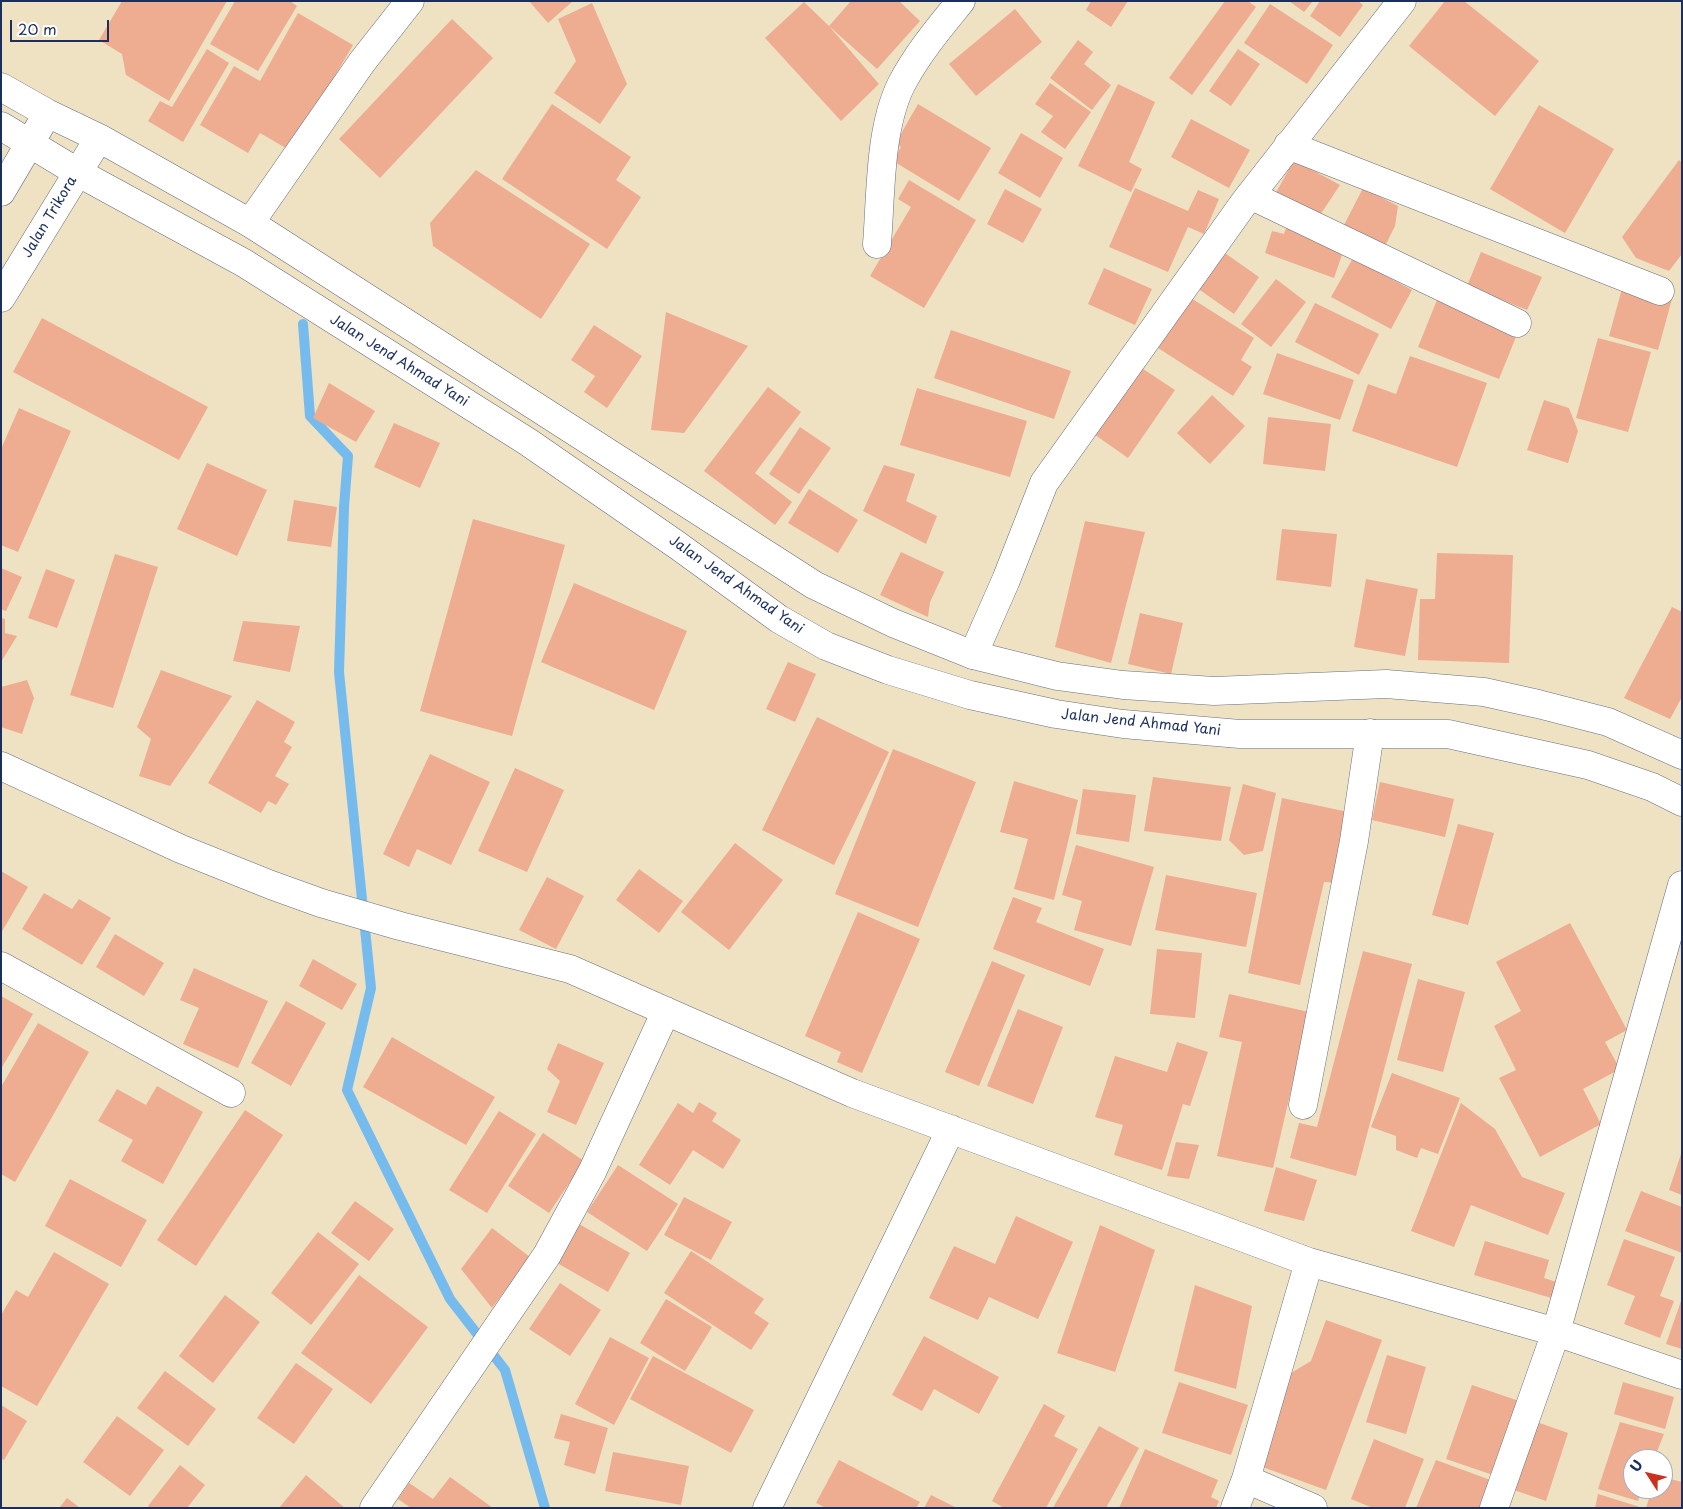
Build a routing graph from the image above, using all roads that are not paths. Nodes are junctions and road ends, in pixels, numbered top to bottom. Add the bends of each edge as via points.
1 (410, 1) edge
2 (961, 1) edge
3 (1402, 1) edge
4 (1, 87) edge
5 (47, 113) junction
6 (1, 126) edge
7 (100, 138) junction
8 (30, 142) junction
9 (1288, 145) junction
10 (77, 172) junction
11 (1, 192) edge
12 (1250, 196) junction
13 (250, 223) junction
14 (877, 244) dead end
15 (1660, 291) dead end
16 (1, 298) edge
17 (1517, 323) dead end
18 (973, 655) junction
19 (1446, 690) junction
20 (1370, 733) junction
21 (1448, 734) junction
22 (1682, 755) edge
23 (1, 766) edge
24 (1682, 802) edge
25 (1682, 886) edge
26 (1, 966) edge
27 (666, 1011) junction
28 (232, 1093) dead end
29 (1303, 1105) dead end
30 (951, 1129) junction
31 (1309, 1262) junction
32 (1556, 1332) junction
33 (1682, 1375) edge
34 (1246, 1478) junction
35 (374, 1508) edge
36 (767, 1508) edge
37 (1235, 1508) edge
38 (1313, 1508) edge
39 (1494, 1508) edge

1 - 13 street via 362,62
2 - 14 street via 923,48 900,87 887,127
3 - 9 street
4 - 5 street
5 - 7 street
5 - 8 street
6 - 8 street, Jalan Jend Ahmad Yani
7 - 10 street, Jalan Trikora
7 - 13 street
8 - 10 street, Jalan Jend Ahmad Yani
8 - 11 street
9 - 12 street
9 - 15 street
10 - 16 street, Jalan Trikora
10 - 20 street, Jalan Jend Ahmad Yani via 244,263 528,442 779,619 826,646 888,670 970,695 1056,714 1123,724 1240,734
12 - 17 street
12 - 18 street via 1044,482
13 - 18 street via 814,585 893,623
18 - 19 street via 1057,676 1123,685 1214,691 1386,684
19 - 21 street
19 - 22 street via 1484,692 1608,722
20 - 21 street, Jalan Jend Ahmad Yani
20 - 29 street via 1354,842
21 - 24 street, Jalan Jend Ahmad Yani via 1588,765 1652,787
23 - 27 street via 173,845 271,885 400,926 570,969
25 - 32 street
26 - 28 street
27 - 30 street via 852,1093
27 - 35 street via 592,1172 547,1255
30 - 31 street
30 - 36 street
31 - 32 street
31 - 34 street
32 - 33 street
32 - 39 street
34 - 37 street
34 - 38 street

